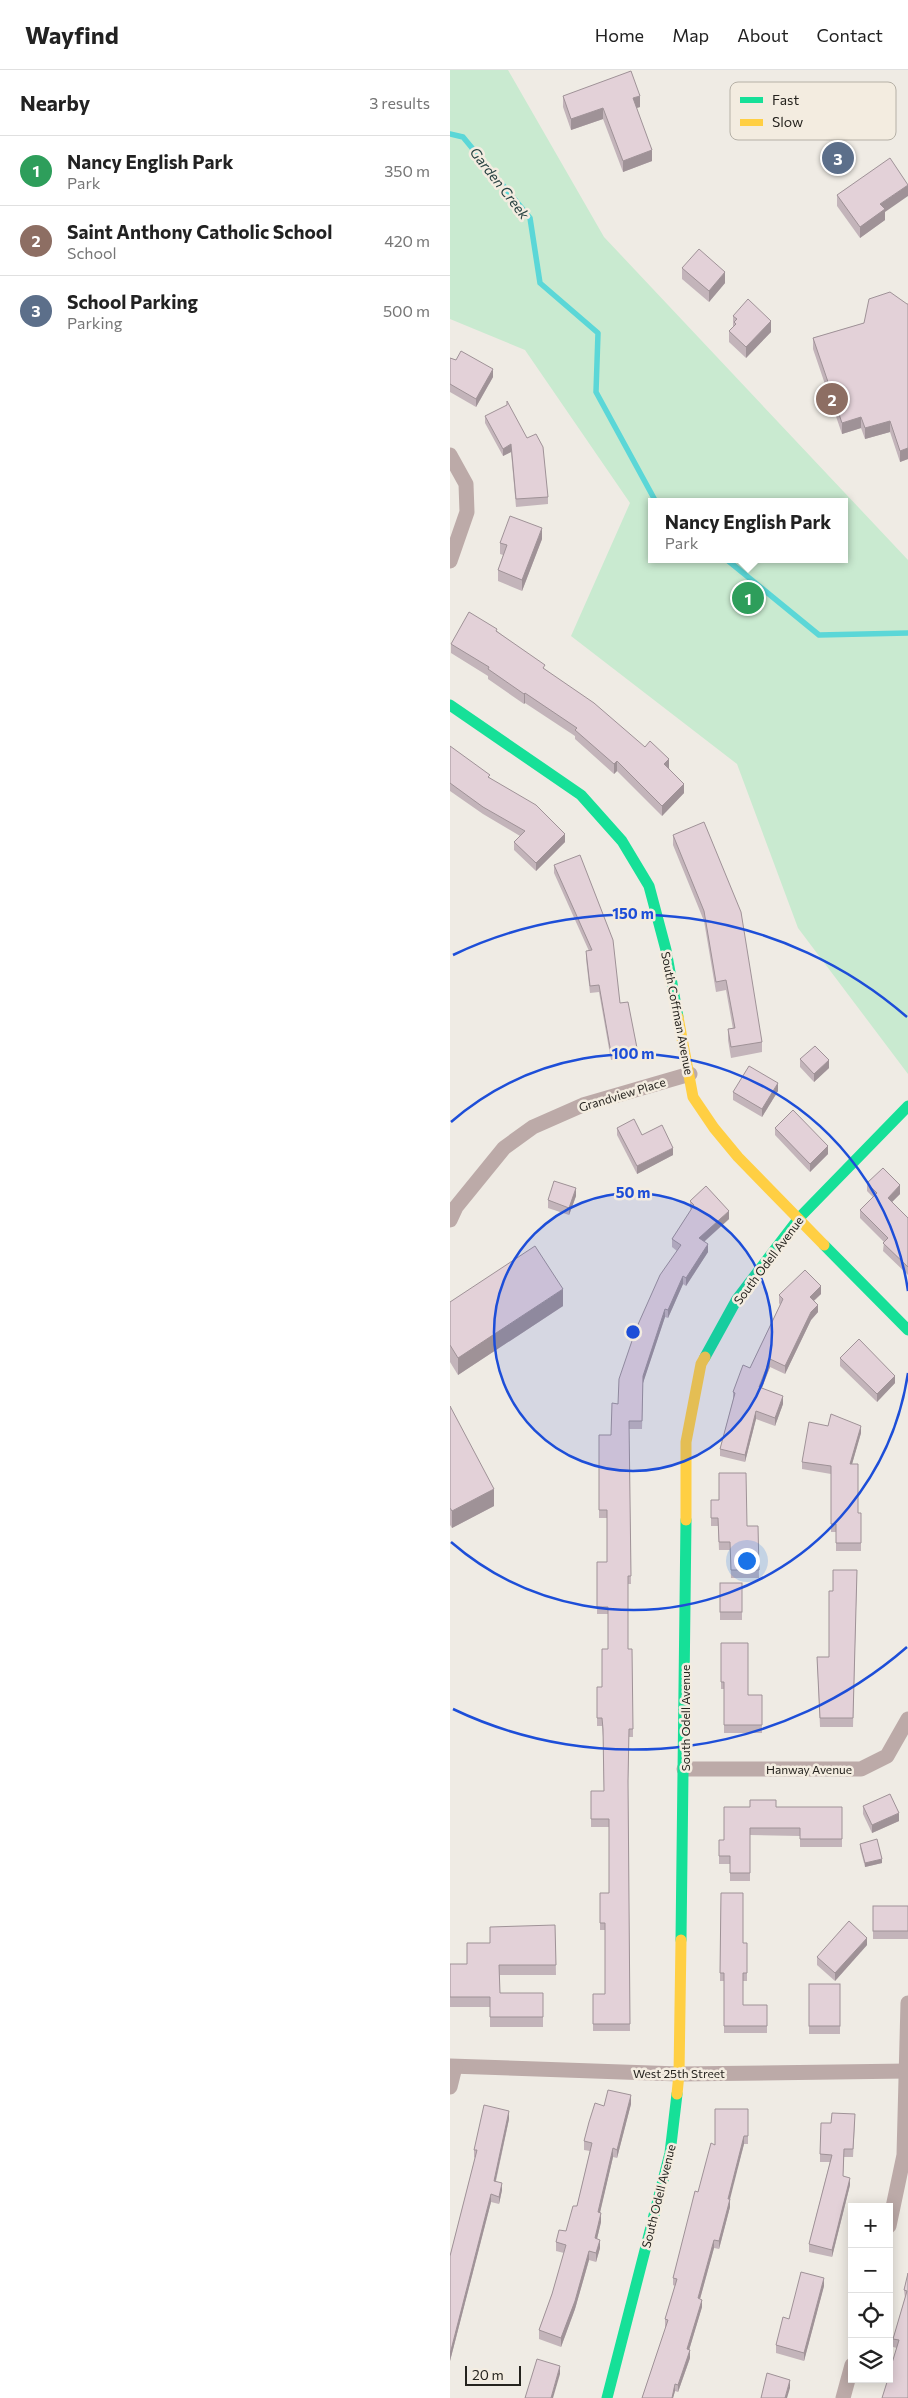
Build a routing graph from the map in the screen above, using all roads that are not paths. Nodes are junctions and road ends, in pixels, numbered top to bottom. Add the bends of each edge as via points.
1 (450, 455) edge
2 (450, 561) edge
3 (450, 705) edge
4 (690, 1074) junction
5 (908, 1106) edge
6 (799, 1218) junction
7 (450, 1220) edge
8 (908, 1330) edge
9 (908, 1719) edge
10 (684, 1769) junction
11 (908, 2003) edge
12 (453, 2067) edge
13 (908, 2071) edge
14 (679, 2074) junction
15 (450, 2087) edge
16 (893, 2207) edge
17 (848, 2380) edge
18 (607, 2398) edge
19 (843, 2398) edge

1 - 2 street via 466,484 467,512
3 - 4 street, South Coffman Avenue via 580,796 622,841 649,886 666,950
4 - 6 street, South Coffman Avenue via 694,1097 714,1128
4 - 7 street, Grandview Place via 583,1104 533,1127 504,1148 456,1207
5 - 6 street, South Odell Avenue
6 - 8 street, South Coffman Avenue
6 - 10 street, South Odell Avenue via 737,1300 702,1364 686,1442
9 - 10 street, Hanway Avenue via 887,1756 861,1769
10 - 14 street, South Odell Avenue
11 - 13 street
12 - 14 street, West 25th Street
12 - 15 street
13 - 14 street, West 25th Street
13 - 16 street via 904,2155
14 - 18 street, South Odell Avenue via 670,2153
17 - 19 street

